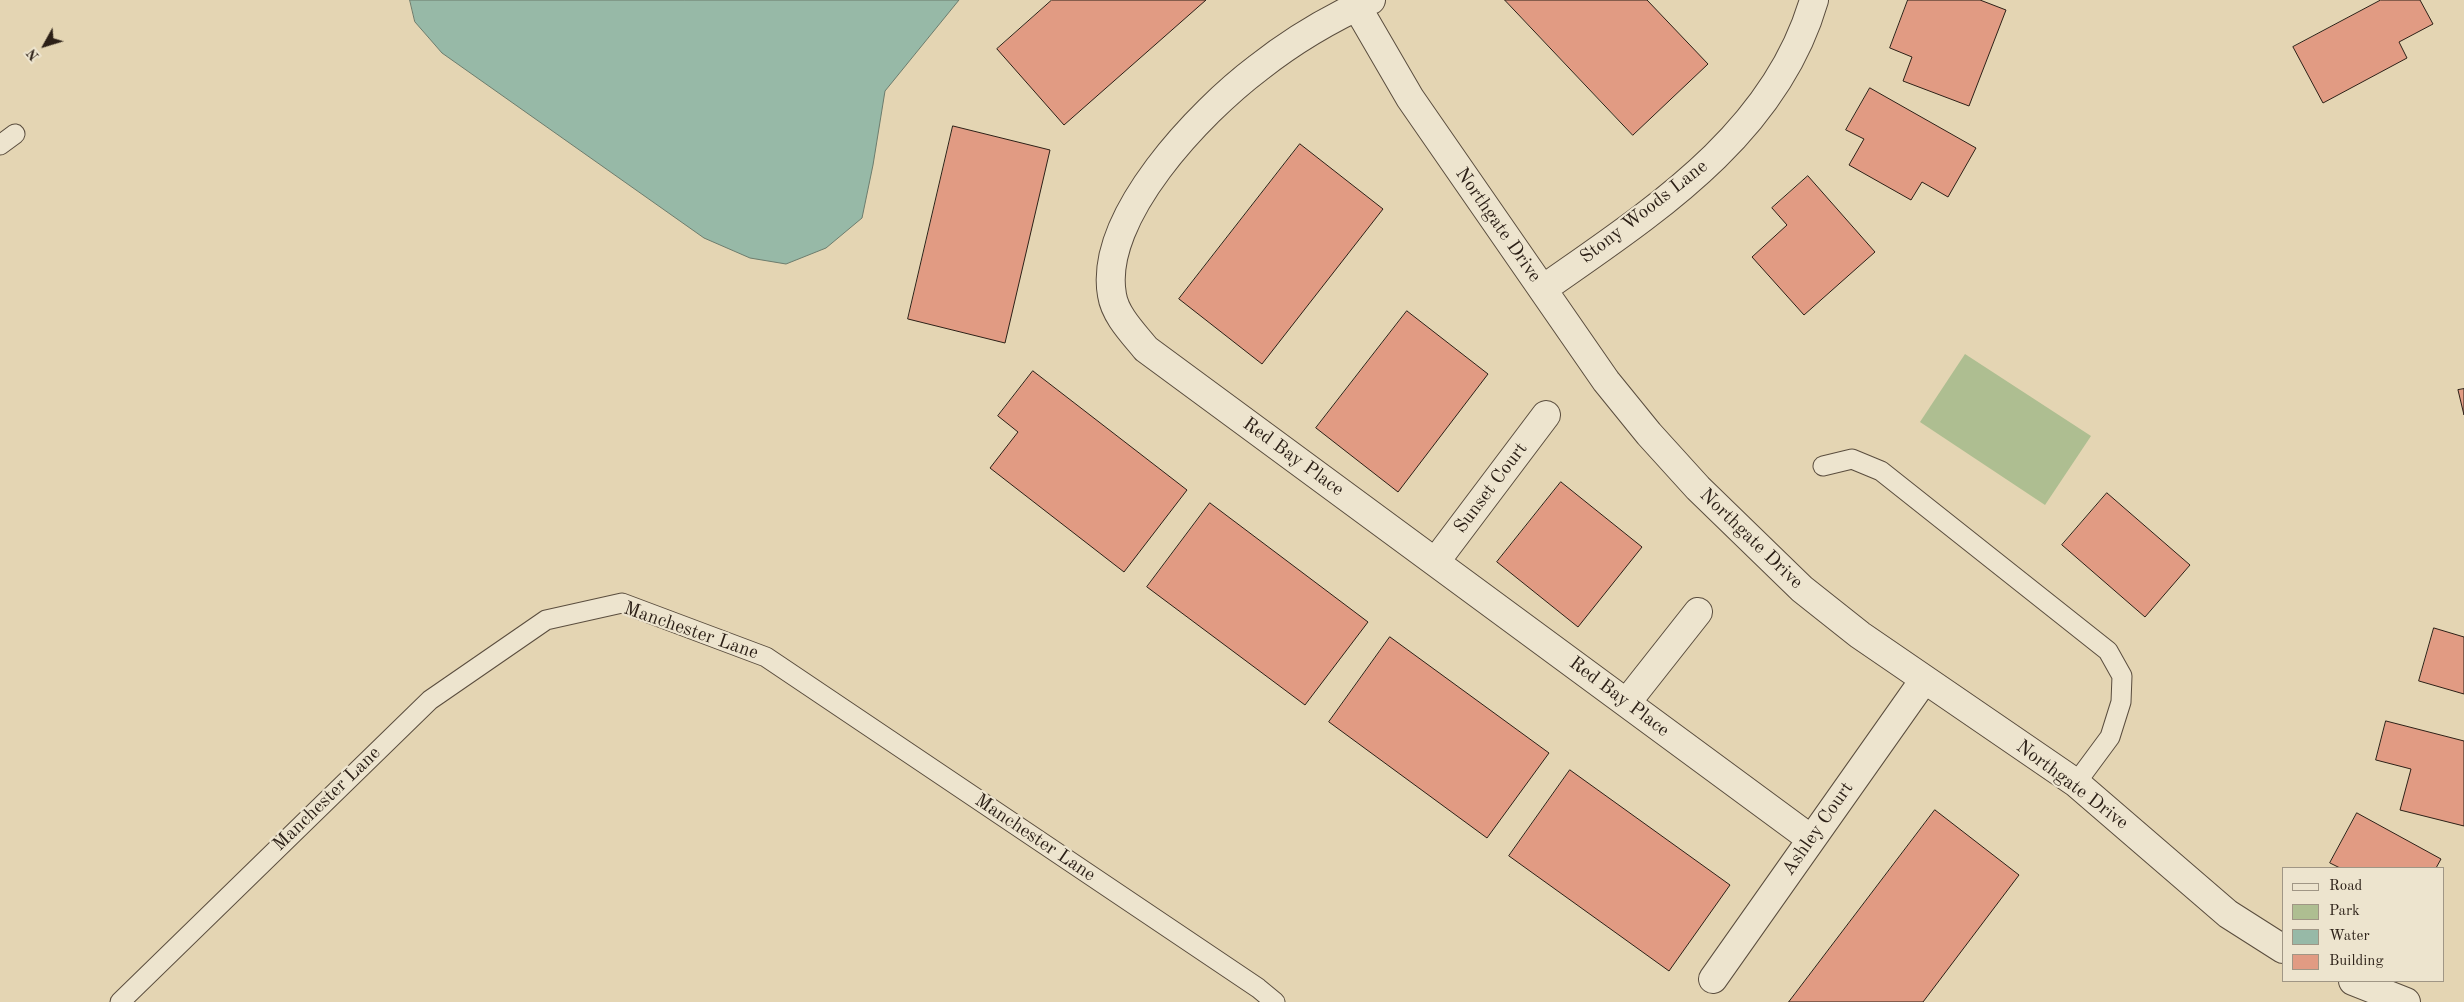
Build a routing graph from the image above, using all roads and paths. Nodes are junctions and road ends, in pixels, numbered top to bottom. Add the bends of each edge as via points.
1 (1814, 0) edge
2 (1360, 2) edge
3 (15, 134) dead end
4 (0, 145) edge
5 (1543, 289) junction
6 (1546, 415) dead end
7 (1823, 466) dead end
8 (1436, 561) junction
9 (1698, 612) dead end
10 (1924, 680) junction
11 (1627, 702) junction
12 (2076, 783) junction
13 (1811, 838) junction
14 (2282, 948) edge
15 (1712, 980) dead end
16 (2356, 982) edge
17 (120, 1002) edge
18 (1275, 1002) edge
19 (2406, 1002) edge

1 - 5 street, Stony Woods Lane via 1797,46 1773,88 1739,132 1699,173 1659,206
2 - 5 street, Northgate Drive via 1410,98
2 - 8 street, Red Bay Place via 1258,67 1220,100 1169,156 1139,196 1122,230 1112,265 1112,296 1124,324 1146,349
3 - 4 lane
5 - 10 street, Northgate Drive via 1606,381 1698,488 1802,589
6 - 8 street, Sunset Court
7 - 12 lane via 1852,459 1881,471 2108,651 2122,676 2121,702 2110,737
8 - 11 street, Red Bay Place
9 - 11 street
10 - 12 street, Northgate Drive
10 - 13 street, Ashley Court
11 - 13 street, Red Bay Place
12 - 14 street, Northgate Drive via 2228,914
13 - 15 street, Ashley Court
16 - 19 street
17 - 18 lane, Manchester Lane via 430,700 546,620 622,603 766,657

